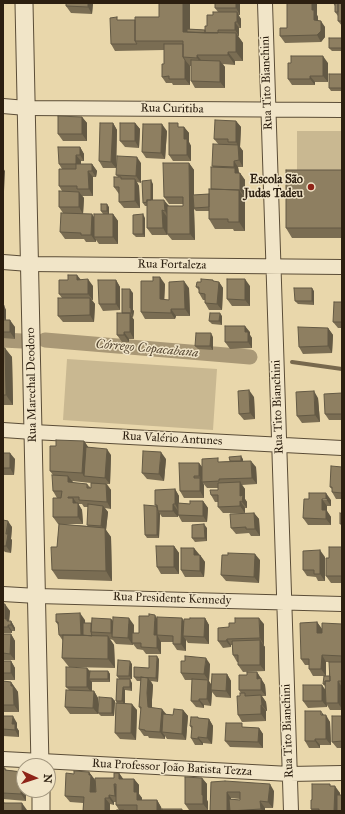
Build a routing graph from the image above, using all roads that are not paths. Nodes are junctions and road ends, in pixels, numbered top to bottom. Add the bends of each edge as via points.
1 (24, 3) edge
2 (264, 3) edge
3 (3, 106) edge
4 (26, 108) junction
5 (268, 110) junction
6 (342, 110) edge
7 (3, 262) edge
8 (29, 264) junction
9 (273, 266) junction
10 (342, 267) edge
11 (3, 430) edge
12 (33, 432) junction
13 (279, 445) junction
14 (342, 448) edge
15 (3, 594) edge
16 (37, 596) junction
17 (284, 603) junction
18 (342, 604) edge
19 (40, 758) edge
20 (3, 759) edge
21 (16, 761) edge
22 (56, 765) edge
23 (342, 773) edge
24 (290, 774) junction
25 (41, 798) edge
26 (42, 811) edge
27 (291, 811) edge

1 - 4 street, Rua Marechal Deodoro
2 - 5 street, Rua Tito Bianchini
3 - 4 street, Rua Curitiba
4 - 5 street, Rua Curitiba
4 - 8 street, Rua Marechal Deodoro
5 - 6 street, Rua Curitiba
5 - 9 street, Rua Tito Bianchini
7 - 8 street, Rua Fortaleza
8 - 9 street, Rua Fortaleza
8 - 12 street, Rua Marechal Deodoro
9 - 10 street, Rua Fortaleza
9 - 13 street, Rua Tito Bianchini
11 - 12 street, Rua Valério Antunes
12 - 13 street, Rua Valério Antunes
12 - 16 street, Rua Marechal Deodoro
13 - 14 street, Rua Valério Antunes
13 - 17 street, Rua Tito Bianchini
15 - 16 street, Rua Presidente Kennedy
16 - 17 street, Rua Presidente Kennedy
16 - 19 street, Rua Marechal Deodoro
17 - 18 street, Rua Presidente Kennedy
17 - 24 street, Rua Tito Bianchini
20 - 21 street, Rua Professor João Batista Tezza
22 - 24 street, Rua Professor João Batista Tezza
23 - 24 street, Rua Professor João Batista Tezza
24 - 27 street, Rua Tito Bianchini
25 - 26 street

